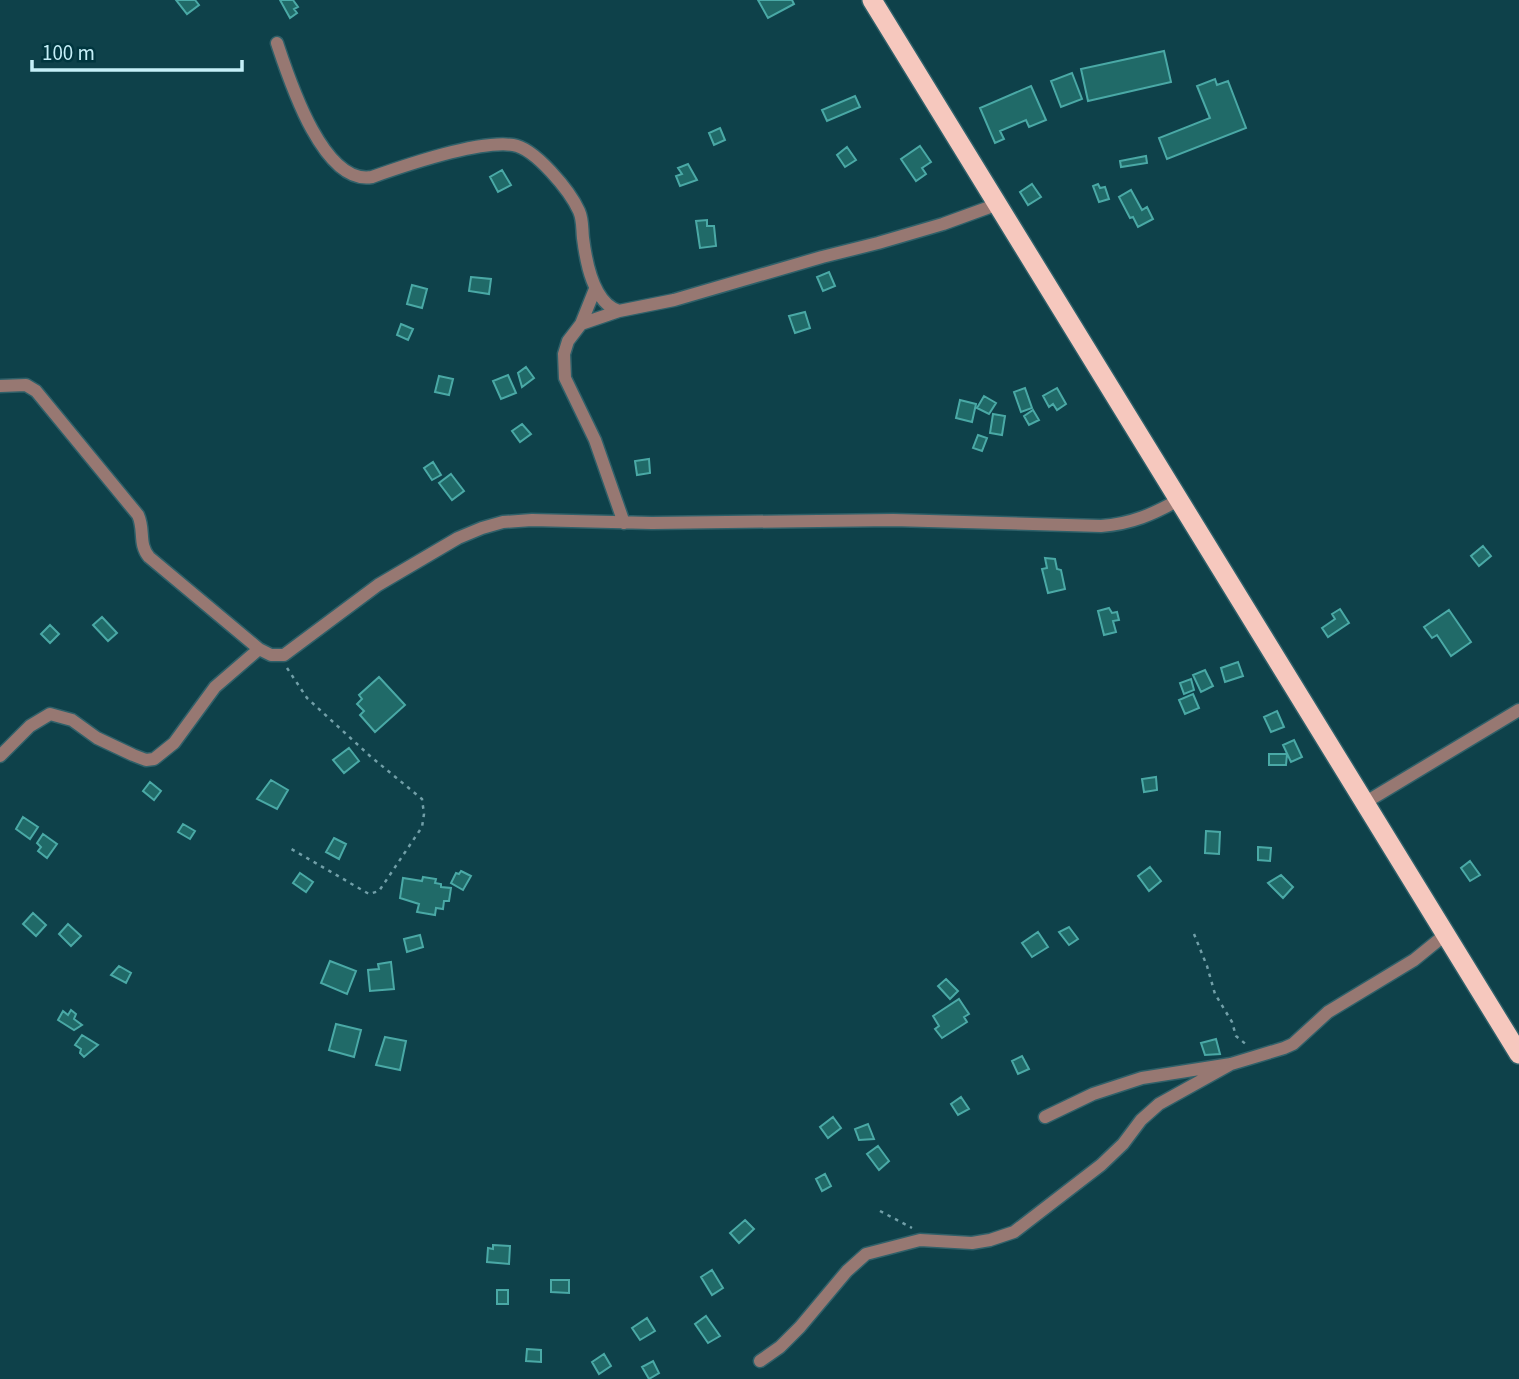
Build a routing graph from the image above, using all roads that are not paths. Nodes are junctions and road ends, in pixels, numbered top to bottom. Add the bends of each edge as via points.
1 (872, 0) edge
2 (277, 43) dead end
3 (998, 204) junction
4 (596, 289) junction
5 (619, 311) junction
6 (581, 324) junction
7 (0, 386) edge
8 (1180, 499) junction
9 (624, 523) junction
10 (259, 649) junction
11 (1519, 710) edge
12 (0, 756) edge
13 (1366, 802) junction
14 (1446, 934) junction
15 (1519, 1054) edge
16 (1231, 1064) junction
17 (1045, 1117) dead end
18 (760, 1361) dead end

1 - 3 highway
2 - 4 street via 312,129 327,153 351,175 372,177 458,151 500,144 535,154 579,210
3 - 5 street via 877,243
3 - 8 highway
4 - 5 street via 605,304
4 - 6 street
5 - 6 street
6 - 9 street via 564,354 565,378 596,440
7 - 10 street via 26,385 36,391 138,515 142,548 149,557
8 - 9 street via 1143,519 1101,526 893,520
8 - 13 highway
9 - 10 street via 532,520 482,528 378,585 284,655
10 - 12 street via 215,687 174,743 154,759 133,755 72,720 50,714 30,726
11 - 13 street
13 - 14 highway
14 - 15 highway
14 - 16 street via 1414,960 1328,1012 1293,1044
16 - 17 street via 1142,1079 1093,1094
16 - 18 street via 1159,1104 1101,1165 1014,1232 972,1242 920,1240 866,1254 793,1333

